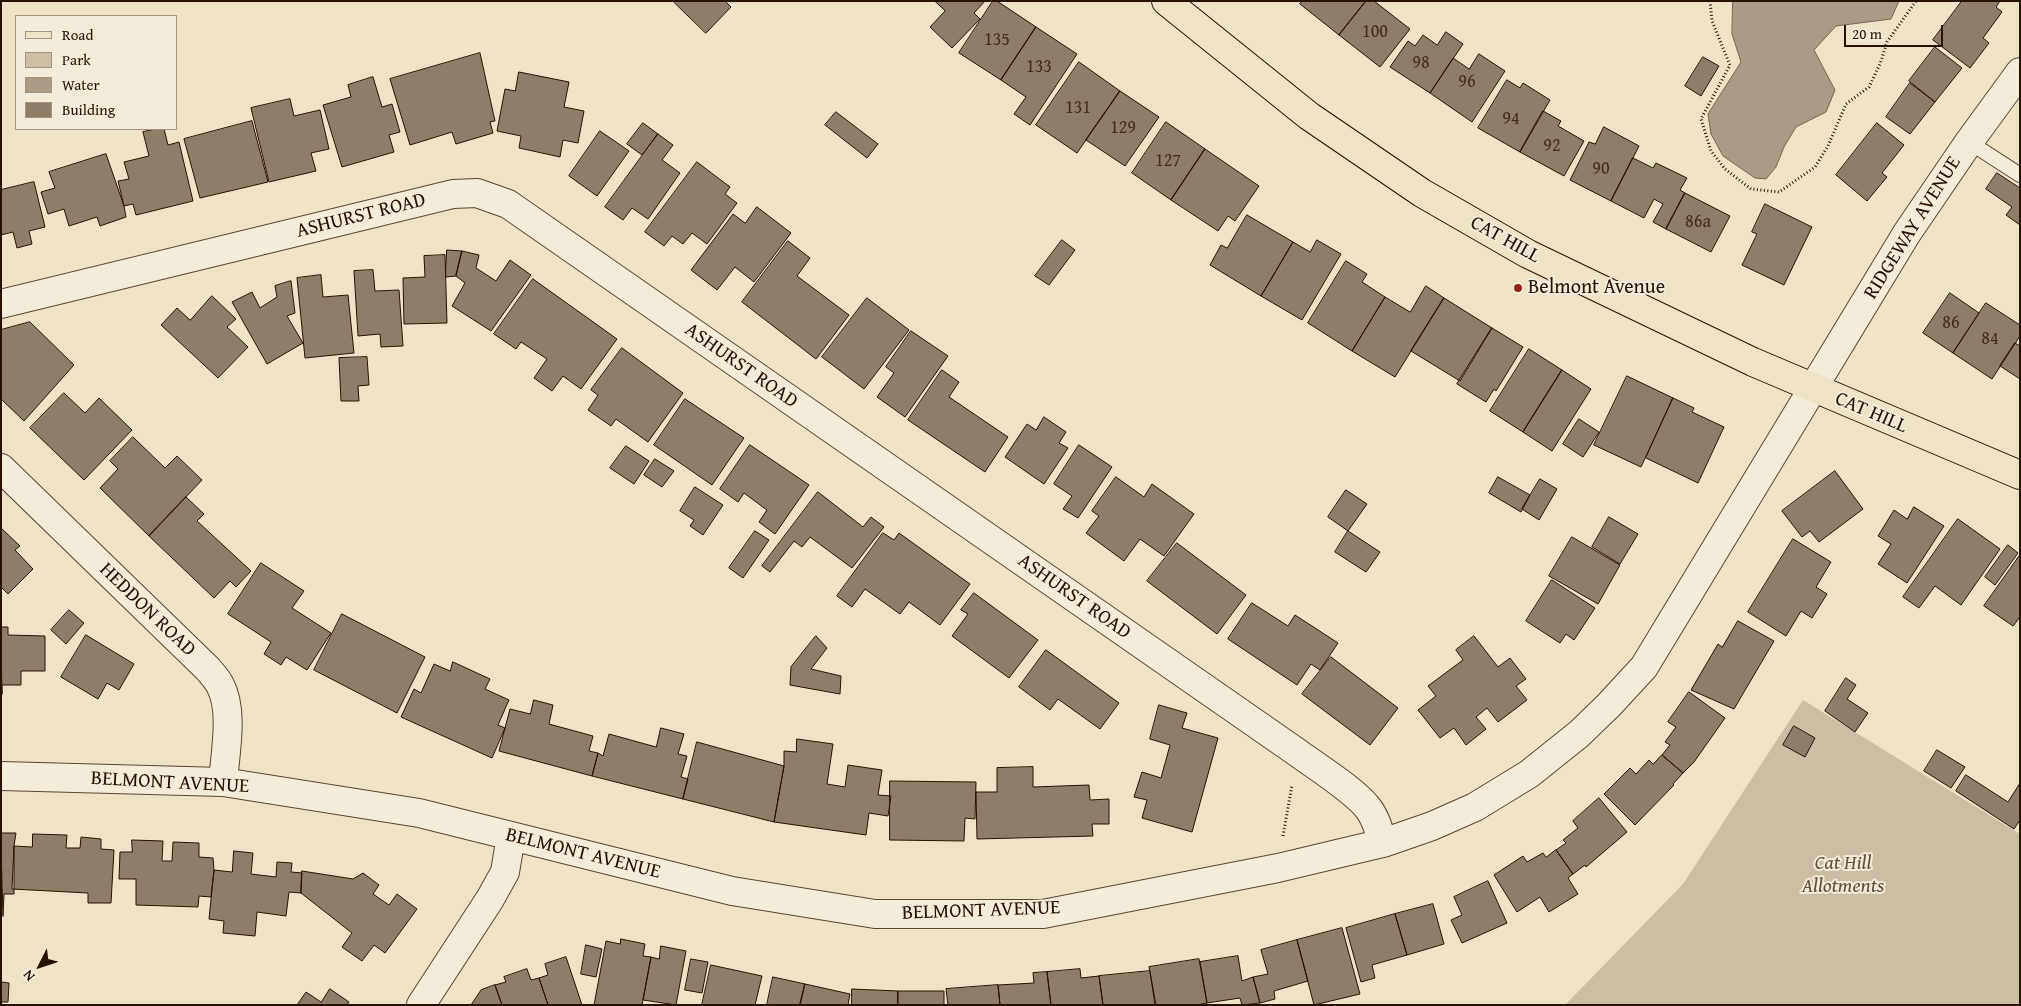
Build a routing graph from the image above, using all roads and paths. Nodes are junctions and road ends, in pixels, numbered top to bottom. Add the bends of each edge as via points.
1 (1166, 1) edge
2 (1710, 1) edge
3 (1916, 1) edge
4 (1912, 3) edge
5 (2020, 72) edge
6 (1968, 142) junction
7 (2020, 175) edge
8 (1, 304) edge
9 (1813, 388) junction
10 (1, 468) edge
11 (2020, 475) edge
12 (1298, 753) junction
13 (1, 776) edge
14 (223, 782) junction
15 (511, 836) junction
16 (1383, 843) junction
17 (1278, 868) junction
18 (421, 1005) edge

1 - 9 main road, CAT HILL via 1309,116 1422,193 1528,254
2 - 4 path via 1712,21 1730,65 1701,119 1711,151 1725,169 1751,189 1779,192 1815,167 1846,104 1869,87 1887,42
3 - 4 path
5 - 6 street, RIDGEWAY AVENUE
6 - 7 lane
6 - 9 street, RIDGEWAY AVENUE via 1907,233
8 - 12 street, ASHURST ROAD via 453,194 477,193 508,204
9 - 11 main road, CAT HILL
9 - 16 street, BELMONT AVENUE via 1644,667 1609,705 1530,774 1475,807
10 - 14 street, HEDDON ROAD via 208,669 220,686 226,705
12 - 16 street, ASHURST ROAD via 1368,808
12 - 17 path
13 - 14 street, BELMONT AVENUE
14 - 15 street, BELMONT AVENUE via 419,814
15 - 17 street, BELMONT AVENUE via 732,891 875,914 1043,914
15 - 18 street via 504,872 490,899
16 - 17 street, BELMONT AVENUE

